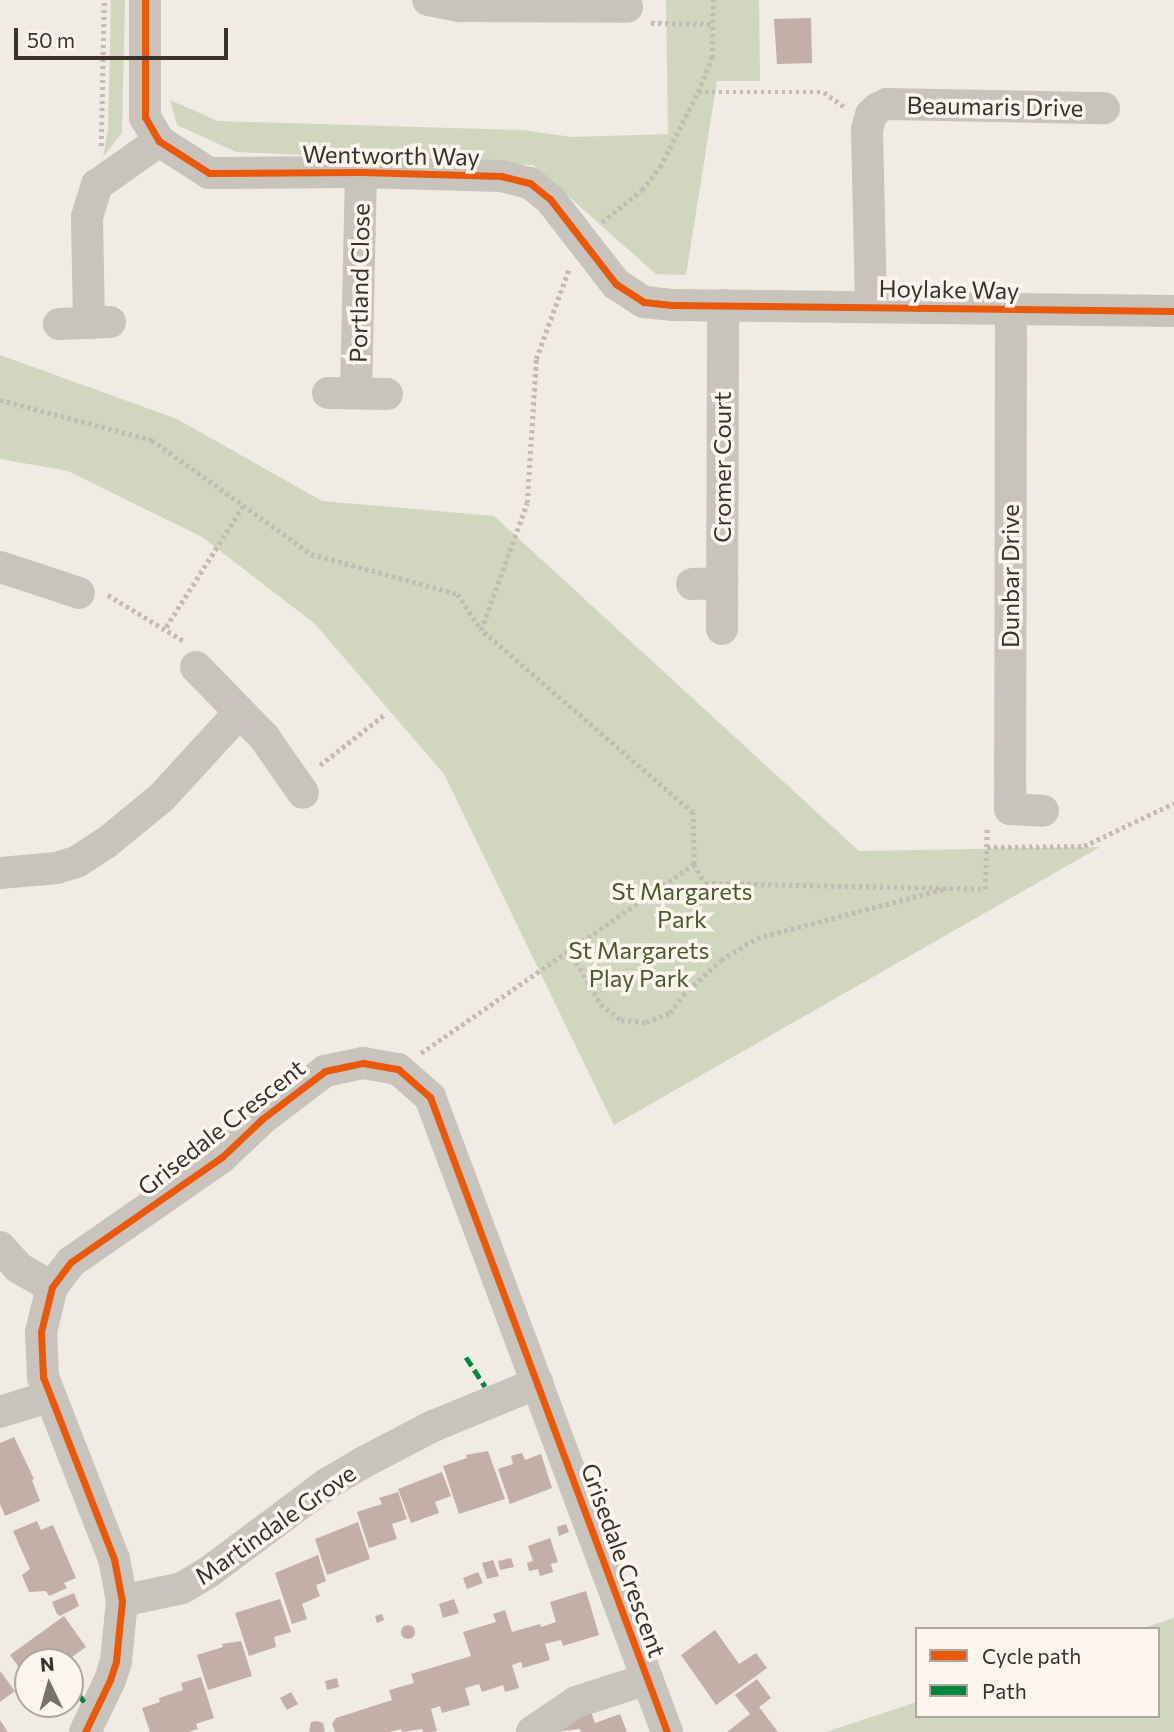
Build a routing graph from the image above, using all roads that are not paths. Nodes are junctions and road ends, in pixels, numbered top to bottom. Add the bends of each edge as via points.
1 (145, 0) edge
2 (428, 0) edge
3 (627, 7) road end
4 (1104, 108) dead end
5 (159, 141) junction
6 (361, 172) junction
7 (723, 305) junction
8 (871, 306) junction
9 (1011, 310) junction
10 (1174, 311) edge
11 (86, 323) dead end
12 (357, 393) dead end
13 (0, 567) edge
14 (79, 593) dead end
15 (722, 629) dead end
16 (196, 667) dead end
17 (240, 712) junction
18 (303, 793) dead end
19 (1043, 811) dead end
20 (0, 873) edge
21 (0, 1247) edge
22 (52, 1287) junction
23 (538, 1383) junction
24 (48, 1397) junction
25 (0, 1412) edge
26 (122, 1601) junction
27 (647, 1679) junction
28 (85, 1732) edge
29 (532, 1732) edge
30 (667, 1732) edge

1 - 5 street via 145,117
2 - 3 street via 460,6
4 - 8 street, Beaumaris Drive via 1049,121 887,104 861,113 867,129
5 - 6 street, Wentworth Way via 209,173
5 - 11 street via 97,185 87,217
6 - 7 street, Wentworth Way via 501,176 530,183 550,199 617,284 644,302
6 - 12 street, Portland Close
7 - 8 street, Hoylake Way
7 - 15 street, Cromer Court via 707,584
8 - 9 street, Hoylake Way
9 - 10 street, Hoylake Way
9 - 19 street, Dunbar Drive via 1010,809
13 - 14 street
16 - 17 street
17 - 18 street via 264,737
17 - 20 street via 162,797 106,844 57,868
21 - 22 street via 19,1268
22 - 23 street, Grisedale Crescent via 71,1262 222,1157 262,1119 325,1071 363,1063 398,1069 430,1097
22 - 24 street, Grisedale Crescent via 41,1332 41,1366
23 - 26 street, Martindale Grove via 433,1426 362,1463 182,1588
23 - 27 street, Grisedale Crescent
24 - 25 street
24 - 26 street, Grisedale Crescent via 109,1545
26 - 28 street, Grisedale Crescent via 116,1661
27 - 29 street via 576,1702
27 - 30 street, Grisedale Crescent

